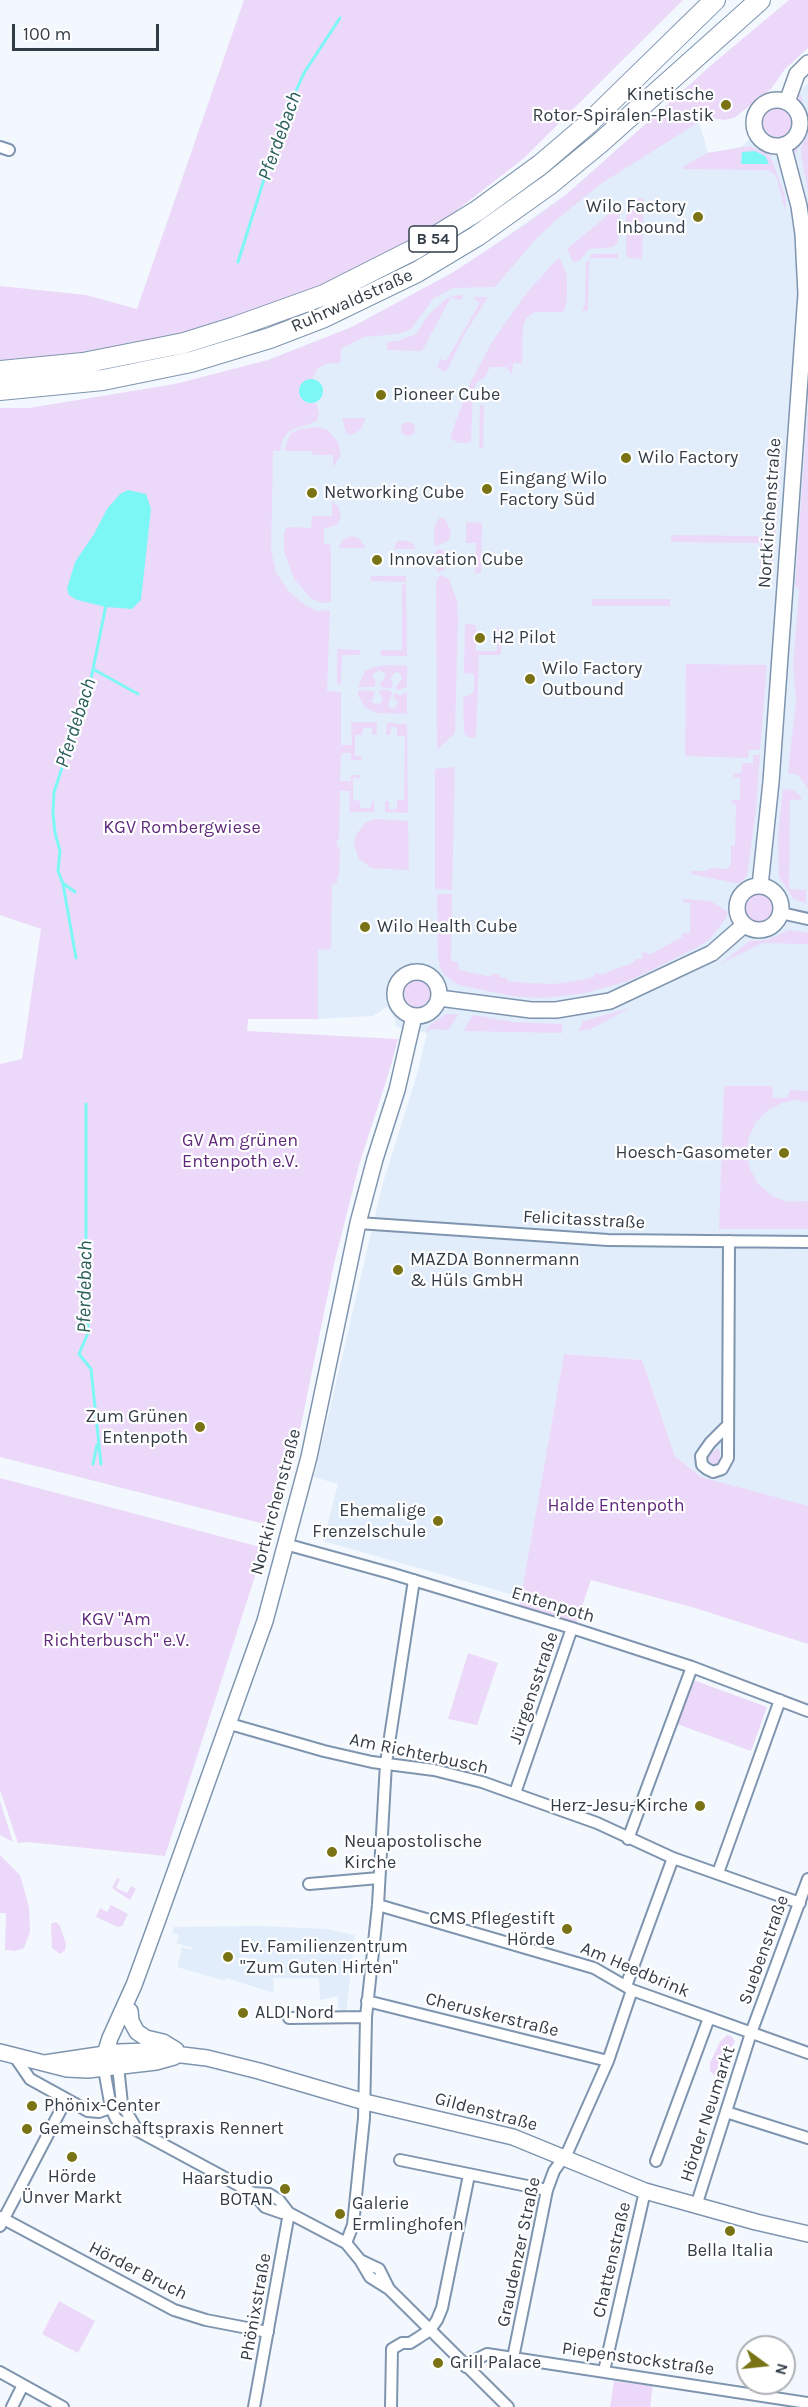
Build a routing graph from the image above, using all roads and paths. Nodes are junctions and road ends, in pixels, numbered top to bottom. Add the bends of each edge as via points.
1 (715, 0) edge
2 (760, 0) edge
3 (808, 63) edge
4 (787, 102) junction
5 (783, 145) junction
6 (164, 358) junction
7 (0, 371) edge
8 (0, 390) edge
9 (760, 886) junction
10 (781, 913) junction
11 (808, 919) edge
12 (744, 925) junction
13 (439, 998) junction
14 (414, 1017) junction
15 (358, 1222) junction
16 (729, 1241) junction
17 (808, 1242) edge
18 (728, 1426) dead end
19 (285, 1545) junction
20 (414, 1580) junction
21 (572, 1628) junction
22 (692, 1667) junction
23 (780, 1700) junction
24 (808, 1711) edge
25 (230, 1724) junction
26 (386, 1763) junction
27 (515, 1792) junction
28 (628, 1839) junction
29 (673, 1858) junction
30 (718, 1873) junction
31 (379, 1878) junction
32 (808, 1879) edge
33 (309, 1884) dead end
34 (800, 1903) junction
35 (378, 1905) junction
36 (134, 1984) junction
37 (629, 1988) junction
38 (367, 2001) junction
39 (130, 2011) junction
40 (366, 2017) junction
41 (289, 2018) dead end
42 (709, 2018) junction
43 (752, 2033) junction
44 (0, 2052) edge
45 (808, 2053) edge
46 (183, 2055) junction
47 (15, 2057) junction
48 (111, 2060) junction
49 (608, 2061) junction
50 (66, 2100) junction
51 (365, 2102) junction
52 (116, 2106) junction
53 (726, 2112) junction
54 (808, 2138) edge
55 (565, 2157) junction
56 (400, 2160) dead end
57 (656, 2161) dead end
58 (469, 2175) junction
59 (547, 2190) junction
60 (645, 2191) junction
61 (696, 2206) junction
62 (289, 2213) junction
63 (1, 2221) edge
64 (808, 2234) edge
65 (346, 2243) junction
66 (430, 2330) junction
67 (268, 2332) junction
68 (513, 2358) junction
69 (466, 2367) junction
70 (604, 2371) junction
71 (0, 2372) edge
72 (23, 2385) junction
73 (808, 2403) edge
74 (12, 2407) edge
75 (63, 2407) edge
76 (255, 2407) edge
77 (391, 2407) edge
78 (508, 2407) edge

1 - 6 highway, Ruhrwaldstraße / B 54 via 588,124 456,225 324,295 184,343
2 - 6 highway, Ruhrwaldstraße / B 54 via 600,143 477,236 417,272 332,314 191,362
3 - 4 main road via 797,74
4 - 5 main road via 797,111 800,125 795,137
4 - 5 main road via 765,103 754,121 763,141
5 - 9 main road, Nortkirchenstraße via 802,225 806,294
6 - 7 highway, Ruhrwaldstraße / B 54
6 - 8 highway, Ruhrwaldstraße / B 54 via 103,380
9 - 10 main road via 777,895
9 - 12 main road via 747,889 739,900 738,914
10 - 11 street
10 - 12 main road via 770,928 757,931
12 - 13 main road via 712,953 610,1001 531,1010
13 - 14 main road via 429,1013
13 - 14 main road via 438,985 430,976 419,972 403,977 394,998 400,1009
14 - 15 main road, Nortkirchenstraße via 398,1090
15 - 16 street, Felicitasstraße via 608,1240
15 - 19 main road, Nortkirchenstraße via 309,1456
16 - 17 street, Felicitasstraße
16 - 18 street
19 - 20 street, Entenpoth
19 - 25 main road, Nortkirchenstraße via 265,1621
20 - 21 street, Entenpoth
20 - 26 street
21 - 22 street, Entenpoth
21 - 27 street, Jürgensstraße
22 - 23 street, Entenpoth
22 - 28 street
23 - 24 street, Entenpoth
23 - 30 street
25 - 26 street, Am Richterbusch via 324,1751
25 - 36 main road, Nortkirchenstraße
26 - 27 street, Am Richterbusch via 434,1770
26 - 31 street
27 - 28 street, Am Richterbusch
28 - 29 street, Am Richterbusch
29 - 30 street, Am Richterbusch
29 - 37 street, Graudenzer Straße
30 - 34 street, Am Richterbusch
31 - 33 street
31 - 35 street
32 - 34 street, Suebenstraße
34 - 43 street, Suebenstraße
35 - 37 street, Am Heedbrink via 594,1968
35 - 38 street
36 - 39 main road, Nortkirchenstraße
36 - 48 main road, Nortkirchenstraße
37 - 42 street, Am Heedbrink
37 - 49 street, Graudenzer Straße
38 - 40 street
38 - 49 street, Cheruskerstraße
39 - 46 main road, Gildenstraße via 137,2032
39 - 48 main road, Nortkirchenstraße
40 - 41 street
40 - 51 street
42 - 43 street, Am Heedbrink
42 - 57 street, Hörder Neumarkt
43 - 45 street, Am Heedbrink
43 - 53 street, Hörder Neumarkt
44 - 47 main road, Gildenstraße
46 - 48 main road, Gildenstraße via 156,2062
46 - 51 main road, Gildenstraße via 259,2071
47 - 48 main road, Gildenstraße via 45,2063
47 - 50 street via 30,2079
48 - 52 street
49 - 55 street, Graudenzer Straße
50 - 52 street via 88,2111
50 - 63 street
51 - 55 main road, Gildenstraße via 513,2137
51 - 65 street via 353,2224
52 - 62 street via 139,2133 253,2193 269,2194
53 - 54 street
53 - 61 street, Hörder Neumarkt
55 - 59 street, Graudenzer Straße
55 - 60 main road, Gildenstraße
56 - 58 street
58 - 59 street
58 - 66 street via 442,2308
59 - 68 street, Graudenzer Straße
60 - 61 main road, Gildenstraße
60 - 70 street, Chattenstraße
61 - 64 main road, Gildenstraße
62 - 65 street
62 - 67 street, Phönixstraße
63 - 67 street, Hörder Bruch via 174,2310
65 - 66 street via 370,2277 389,2289
66 - 69 street
66 - 77 street via 392,2349
67 - 76 street, Phönixstraße
68 - 69 street, Piepenstockstraße via 487,2354
68 - 70 street, Piepenstockstraße
69 - 78 street
70 - 73 street, Piepenstockstraße
71 - 72 street
72 - 74 street
72 - 75 street

